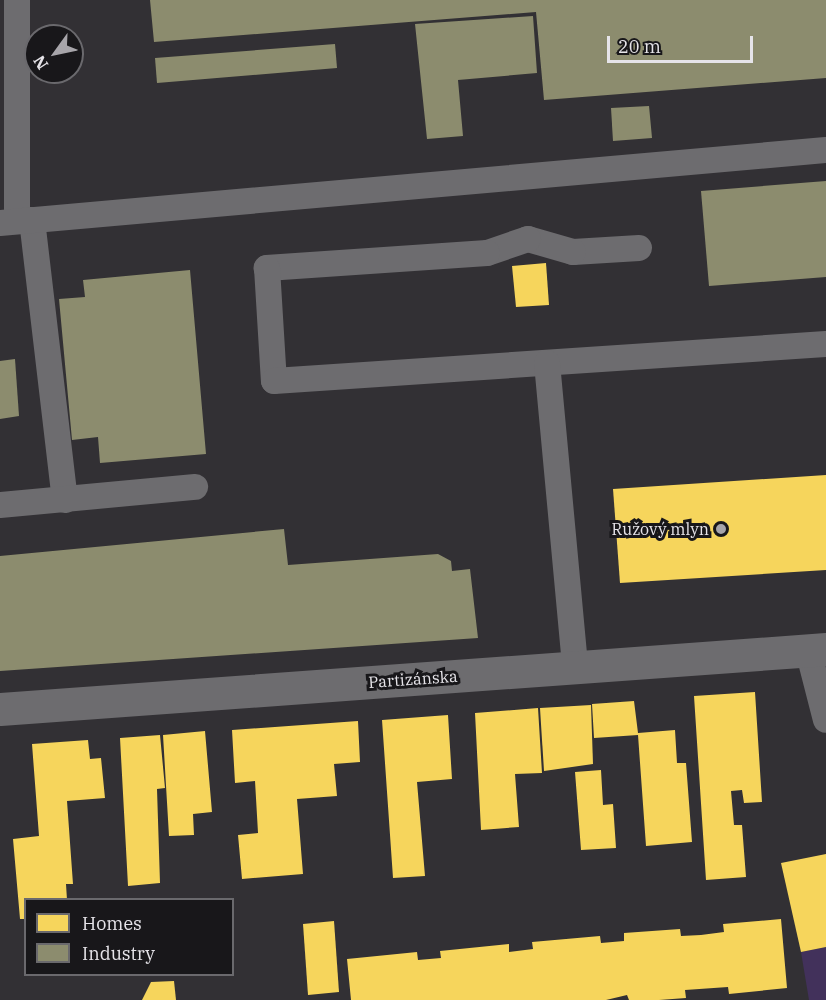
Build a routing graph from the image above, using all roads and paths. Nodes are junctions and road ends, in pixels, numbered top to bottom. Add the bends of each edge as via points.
1 (17, 0) edge
2 (826, 150) edge
3 (16, 221) edge
4 (639, 248) dead end
5 (826, 344) edge
6 (547, 363) junction
7 (195, 487) dead end
8 (65, 500) junction
9 (0, 505) edge
10 (817, 650) edge
11 (575, 667) junction
12 (0, 709) edge
13 (826, 720) edge

1 - 3 lane
2 - 3 lane
3 - 8 lane
4 - 6 lane via 573,252 528,239 487,253 267,268 274,381
5 - 6 lane
6 - 11 lane
7 - 8 lane
8 - 9 lane
10 - 11 street, Partizánska
10 - 13 lane
11 - 12 street, Partizánska

